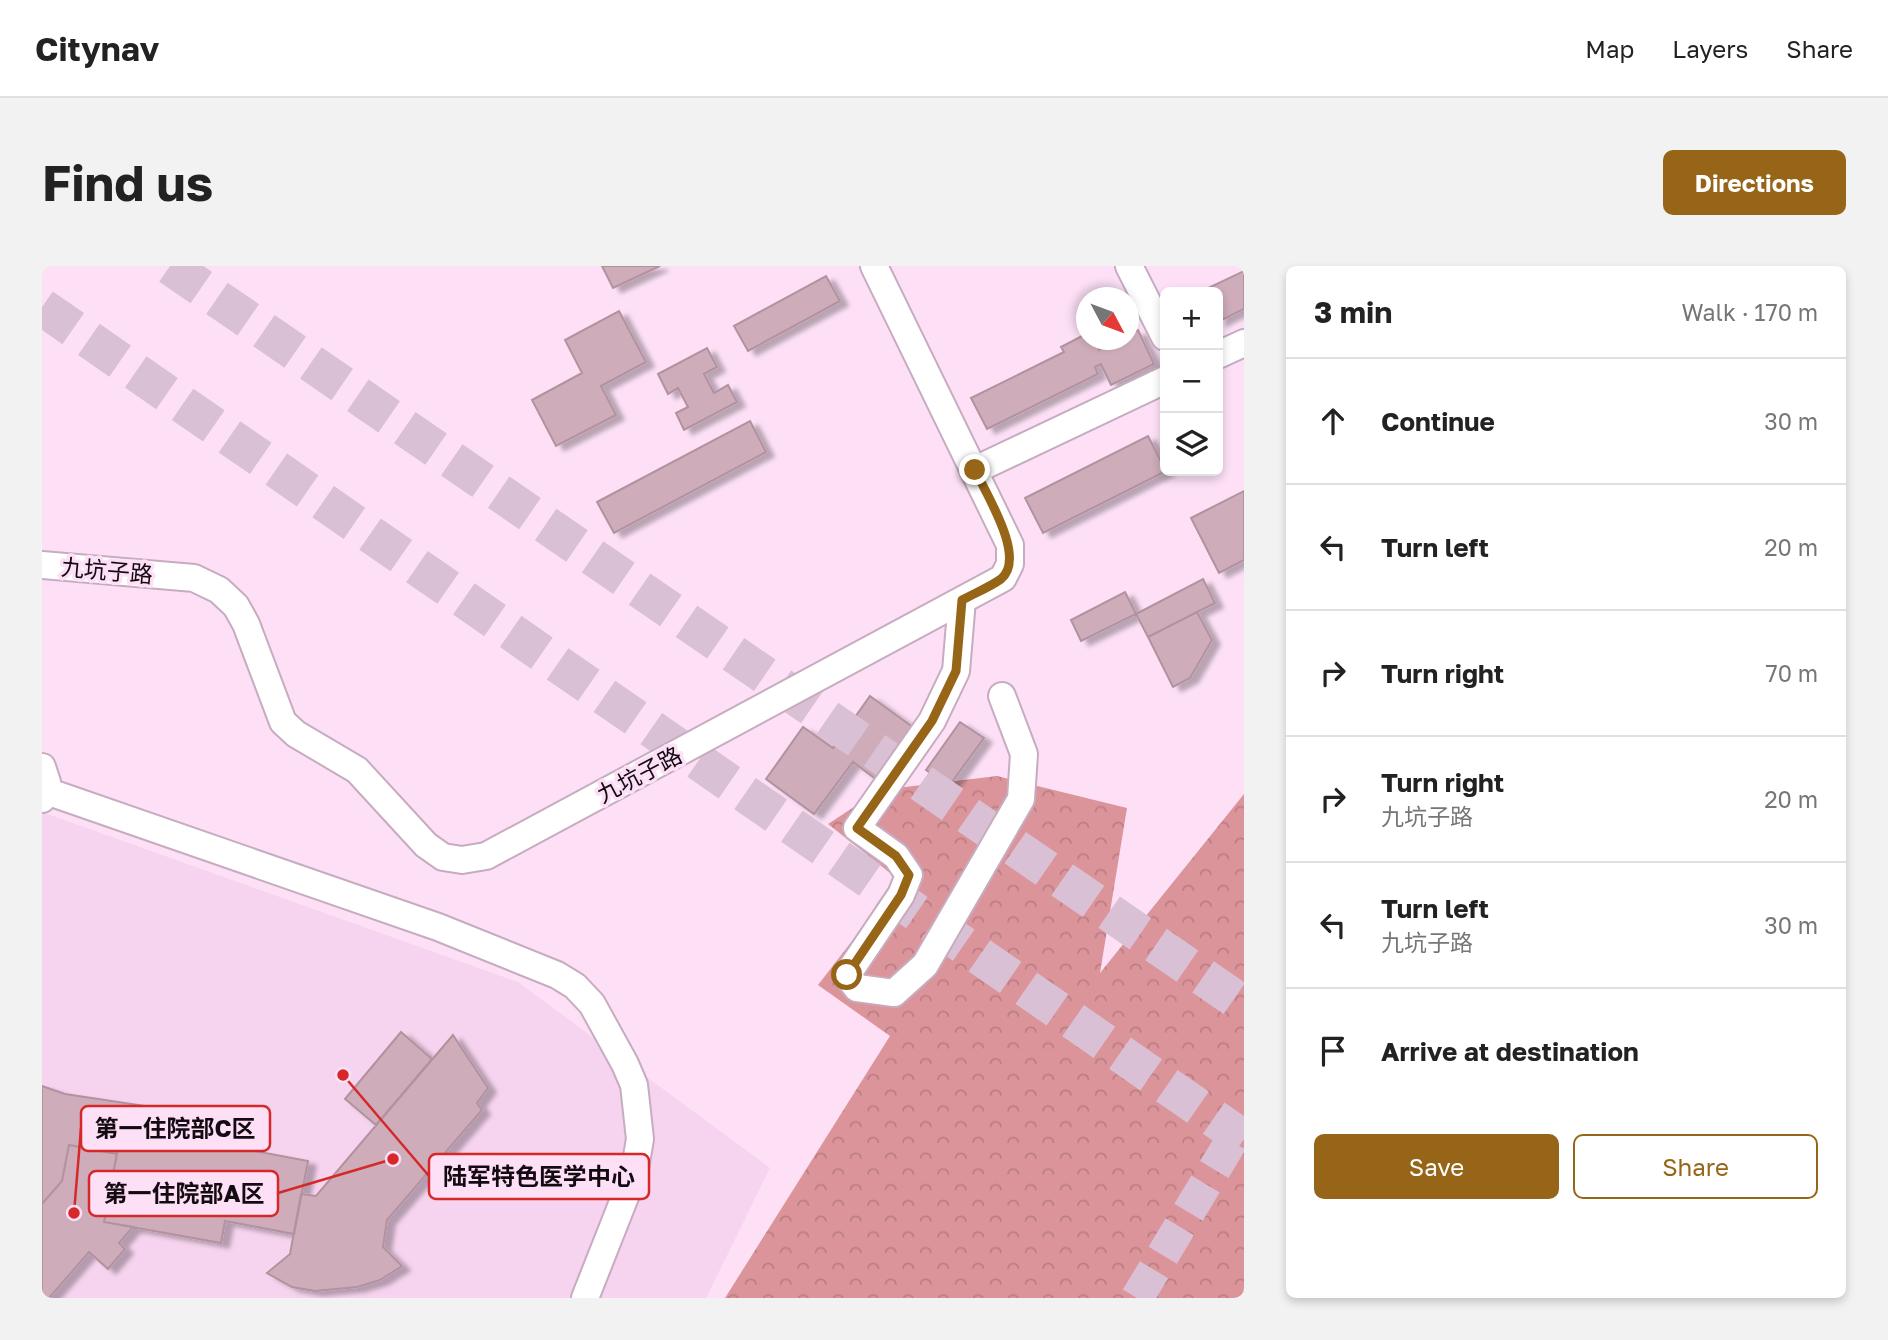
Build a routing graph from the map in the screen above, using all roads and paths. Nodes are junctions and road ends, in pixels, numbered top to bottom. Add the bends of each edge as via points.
1 (874, 266) edge
2 (1129, 266) edge
3 (1160, 327) edge
4 (1244, 343) edge
5 (1223, 353) edge
6 (1160, 382) edge
7 (975, 470) junction
8 (42, 565) edge
9 (962, 600) junction
10 (1002, 695) dead end
11 (43, 786) edge
12 (584, 1298) edge

1 - 7 street, 九坑子路
2 - 3 street
4 - 5 street
6 - 7 street
7 - 9 street, 九坑子路 via 1010,545 1010,564 1003,578
8 - 9 street, 九坑子路 via 194,578 219,590 246,624 283,722 357,770 426,845 443,856 462,860 486,856
9 - 10 street via 956,671 932,721 857,828 896,856 909,875 901,895 847,975 857,988 894,993 925,965 1021,799 1024,754
11 - 12 street via 438,927 575,986 592,1004 634,1085 640,1139 634,1174

